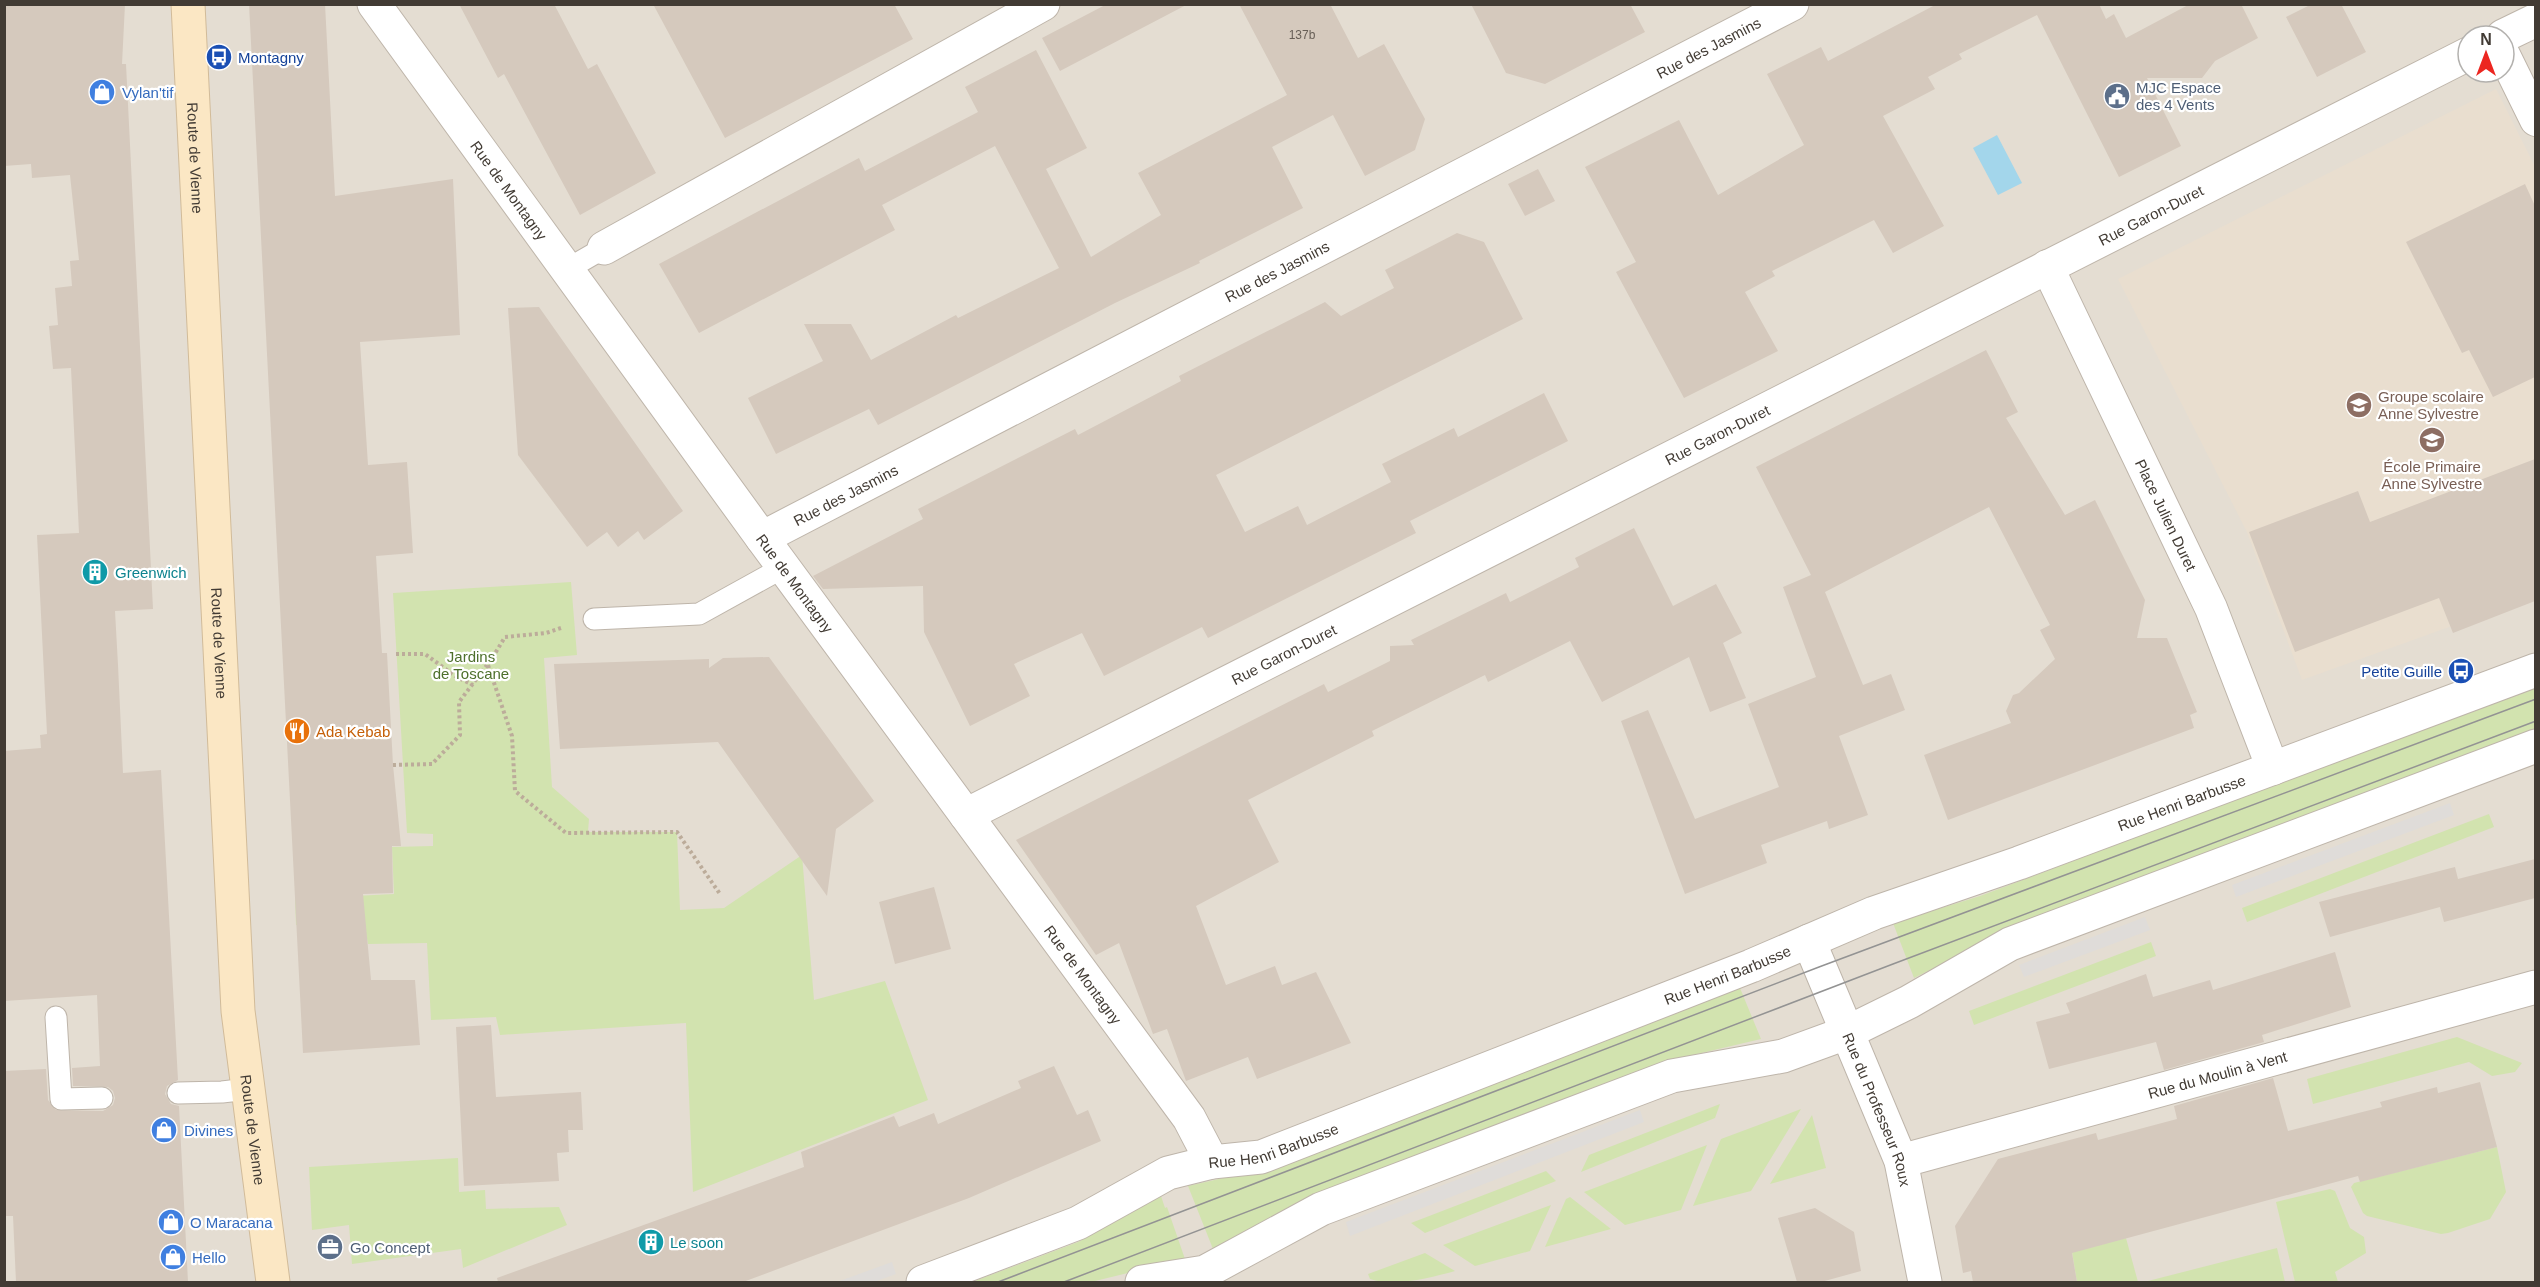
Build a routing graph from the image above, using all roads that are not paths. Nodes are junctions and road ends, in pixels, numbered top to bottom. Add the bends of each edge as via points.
1 (188, 4) edge
2 (374, 4) edge
3 (1043, 4) edge
4 (1792, 4) edge
5 (2535, 20) edge
6 (2516, 30) edge
7 (2456, 60) edge
8 (2516, 81) edge
9 (2535, 120) edge
10 (604, 248) joint
11 (2047, 266) junction
12 (566, 270) junction
13 (762, 538) junction
14 (784, 567) junction
15 (594, 619) road end
16 (2535, 670) edge
17 (2535, 746) edge
18 (2273, 769) junction
19 (966, 815) junction
20 (1809, 941) junction
21 (2535, 989) edge
22 (56, 1017) dead end
23 (1846, 1033) junction
24 (248, 1089) junction
25 (178, 1093) dead end
26 (102, 1098) dead end
27 (1901, 1161) junction
28 (1212, 1162) junction
29 (273, 1282) edge
30 (923, 1282) edge
31 (1142, 1282) edge
32 (1925, 1282) edge

1 - 24 main road, Route de Vienne via 238,1011
2 - 12 street, Rue de Montagny
3 - 10 street
4 - 13 street, Rue des Jasmins
5 - 6 street
7 - 11 street, Rue Garon-Duret
8 - 9 street
10 - 12 lane
11 - 18 street, Place Julien Duret via 2211,608
11 - 19 street, Rue Garon-Duret
12 - 13 street, Rue de Montagny
13 - 14 street, Rue de Montagny
14 - 15 lane via 699,614
14 - 19 street, Rue de Montagny
16 - 18 street, Rue Henri Barbusse
17 - 23 street via 2010,944
18 - 20 street, Rue Henri Barbusse via 1904,902
19 - 28 street, Rue de Montagny via 1189,1118
20 - 23 street, Rue du Professeur Roux
20 - 28 street, Rue Henri Barbusse via 1261,1157
21 - 27 street, Rue du Moulin à Vent
22 - 26 lane via 61,1099
23 - 27 street, Rue du Professeur Roux
23 - 31 street via 1783,1056 1672,1076 1321,1209 1205,1272
24 - 25 lane
24 - 29 main road, Route de Vienne
27 - 32 street, Rue du Professeur Roux
28 - 30 street, Rue Henri Barbusse via 1168,1173 1078,1223

